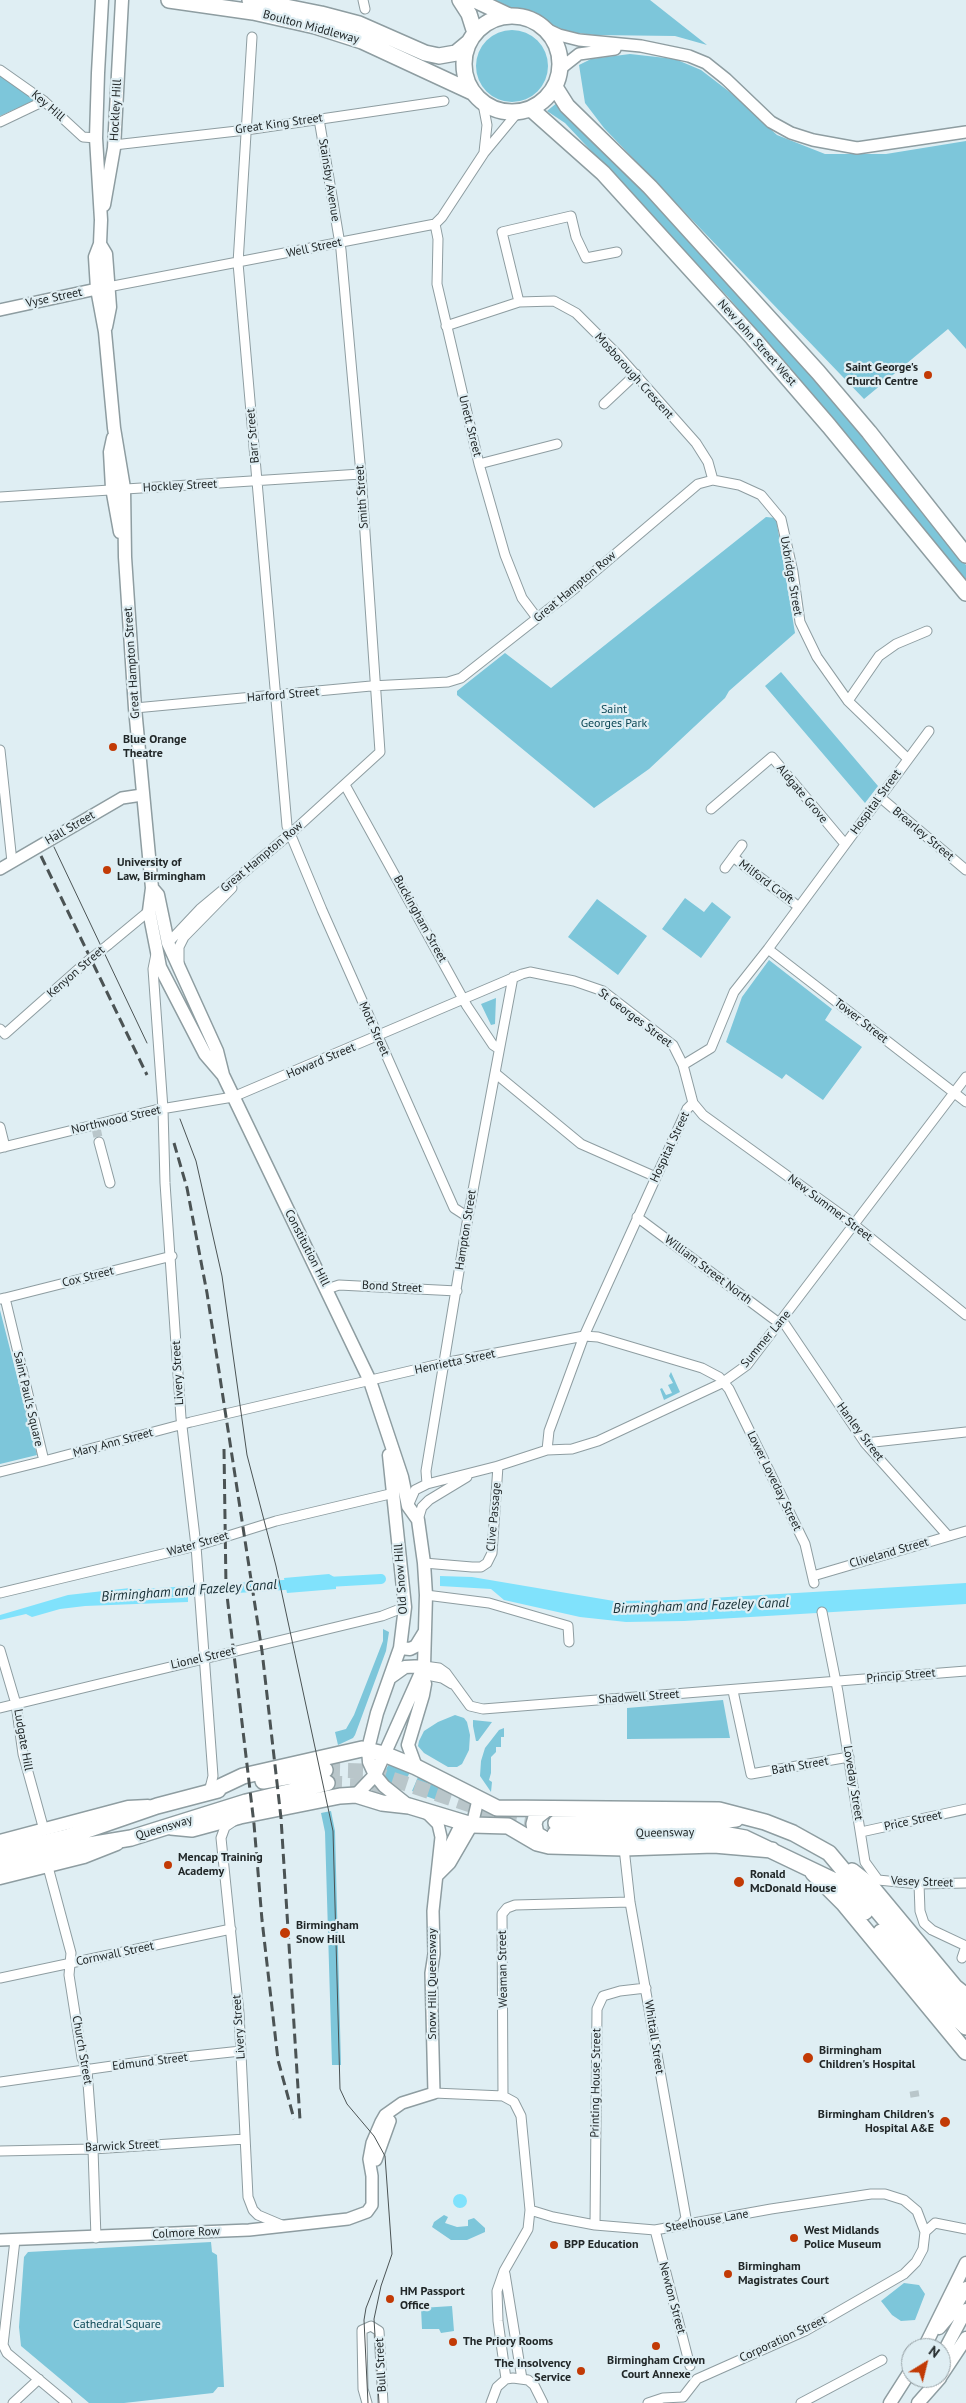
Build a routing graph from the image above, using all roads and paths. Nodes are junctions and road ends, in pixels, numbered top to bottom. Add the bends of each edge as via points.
1 (169, 0) edge
2 (250, 0) edge
3 (460, 0) edge
4 (475, 0) edge
5 (102, 1) edge
6 (122, 4) edge
7 (509, 16) junction
8 (544, 28) junction
9 (252, 37) dead end
10 (472, 38) junction
11 (642, 46) junction
12 (560, 68) junction
13 (0, 70) edge
14 (555, 87) junction
15 (472, 92) junction
16 (44, 101) junction
17 (444, 101) dead end
18 (483, 104) junction
19 (525, 110) junction
20 (319, 119) junction
21 (0, 122) edge
22 (246, 130) junction
23 (966, 132) edge
24 (96, 138) junction
25 (114, 145) junction
26 (484, 153) junction
27 (101, 220) junction
28 (435, 224) junction
29 (340, 242) junction
30 (617, 252) dead end
31 (238, 263) junction
32 (102, 288) junction
33 (519, 302) junction
34 (0, 310) edge
35 (446, 326) junction
36 (636, 374) junction
37 (604, 404) dead end
38 (557, 444) dead end
39 (479, 464) junction
40 (361, 474) junction
41 (713, 480) junction
42 (257, 482) junction
43 (118, 488) junction
44 (0, 497) edge
45 (966, 555) edge
46 (966, 594) edge
47 (538, 618) junction
48 (927, 631) dead end
49 (432, 683) joint
50 (376, 686) junction
51 (277, 695) junction
52 (848, 700) junction
53 (135, 708) junction
54 (929, 731) dead end
55 (0, 750) edge
56 (380, 752) joint
57 (908, 759) junction
58 (345, 786) junction
59 (142, 795) junction
60 (881, 798) junction
61 (711, 808) dead end
62 (290, 834) junction
63 (845, 844) junction
64 (742, 845) dead end
65 (733, 857) junction
66 (12, 862) junction
67 (725, 868) dead end
68 (0, 869) edge
69 (966, 870) edge
70 (242, 876) junction
71 (152, 888) junction
72 (799, 907) junction
73 (149, 912) junction
74 (168, 943) junction
75 (768, 949) junction
76 (156, 954) junction
77 (180, 969) junction
78 (513, 977) junction
79 (463, 999) junction
80 (191, 1025) junction
81 (2, 1035) edge
82 (378, 1037) junction
83 (499, 1049) junction
84 (683, 1065) junction
85 (495, 1073) junction
86 (223, 1075) junction
87 (966, 1077) edge
88 (954, 1093) junction
89 (233, 1097) junction
90 (966, 1102) edge
91 (693, 1103) junction
92 (163, 1108) junction
93 (0, 1127) edge
94 (99, 1142) tunnel mouth
95 (2, 1147) edge
96 (656, 1177) junction
97 (110, 1183) dead end
98 (468, 1217) junction
99 (637, 1217) junction
100 (854, 1226) junction
101 (172, 1256) junction
102 (327, 1289) junction
103 (457, 1291) junction
104 (2, 1298) edge
105 (966, 1315) edge
106 (780, 1322) junction
107 (584, 1336) junction
108 (444, 1363) junction
109 (370, 1381) junction
110 (722, 1383) junction
111 (385, 1424) junction
112 (182, 1425) junction
113 (966, 1432) edge
114 (865, 1443) junction
115 (547, 1450) junction
116 (44, 1461) junction
117 (498, 1466) junction
118 (0, 1472) edge
119 (474, 1473) junction
120 (427, 1484) junction
121 (394, 1493) junction
122 (408, 1506) junction
123 (418, 1520) junction
124 (966, 1531) edge
125 (948, 1536) junction
126 (196, 1546) junction
127 (424, 1563) junction
128 (401, 1571) junction
129 (425, 1578) joint
130 (814, 1580) joint
131 (0, 1593) edge
132 (426, 1595) junction
133 (405, 1607) junction
134 (822, 1612) dead end
135 (425, 1630) junction
136 (569, 1642) dead end
137 (400, 1648) junction
138 (0, 1650) edge
139 (203, 1658) junction
140 (423, 1670) junction
141 (966, 1671) edge
142 (391, 1677) junction
143 (835, 1682) junction
144 (733, 1691) junction
145 (16, 1704) junction
146 (0, 1708) edge
147 (368, 1750) junction
148 (384, 1754) junction
149 (849, 1757) junction
150 (416, 1767) junction
151 (375, 1775) junction
152 (209, 1792) junction
153 (356, 1795) junction
154 (478, 1800) junction
155 (156, 1806) junction
156 (410, 1806) junction
157 (545, 1810) junction
158 (966, 1810) edge
159 (426, 1812) junction
160 (240, 1816) junction
161 (745, 1818) junction
162 (472, 1825) junction
163 (171, 1827) junction
164 (44, 1830) junction
165 (861, 1832) junction
166 (558, 1834) junction
167 (131, 1838) junction
168 (0, 1841) edge
169 (624, 1848) junction
170 (772, 1850) junction
171 (829, 1853) junction
172 (0, 1854) edge
173 (0, 1865) edge
174 (808, 1866) junction
175 (48, 1867) junction
176 (437, 1873) junction
177 (0, 1878) edge
178 (878, 1880) joint
179 (966, 1883) edge
180 (919, 1884) junction
181 (630, 1902) junction
182 (231, 1929) junction
183 (907, 1955) junction
184 (962, 1958) dead end
185 (70, 1963) junction
186 (0, 1978) edge
187 (646, 1988) junction
188 (966, 1996) edge
189 (966, 2012) edge
190 (966, 2028) edge
191 (242, 2051) junction
192 (966, 2052) edge
193 (87, 2070) junction
194 (0, 2082) edge
195 (434, 2094) junction
196 (503, 2096) junction
197 (245, 2139) junction
198 (93, 2148) junction
199 (0, 2151) edge
200 (530, 2210) junction
201 (595, 2220) junction
202 (681, 2225) junction
203 (284, 2226) junction
204 (966, 2229) edge
205 (655, 2230) junction
206 (925, 2232) junction
207 (96, 2238) junction
208 (0, 2240) edge
209 (15, 2240) junction
210 (966, 2263) edge
211 (504, 2271) junction
212 (966, 2288) edge
213 (966, 2310) edge
214 (929, 2338) edge
215 (931, 2338) edge
216 (951, 2338) edge
217 (966, 2338) edge
218 (4, 2355) edge
219 (882, 2360) dead end
220 (951, 2360) edge
221 (690, 2366) dead end
222 (38, 2379) junction
223 (506, 2379) junction
224 (522, 2379) junction
225 (901, 2386) edge
226 (925, 2388) edge
227 (931, 2388) edge
228 (686, 2400) edge
229 (13, 2403) edge
230 (67, 2403) edge
231 (367, 2403) edge
232 (383, 2403) edge
233 (491, 2403) edge
234 (543, 2403) edge
235 (648, 2403) edge
236 (801, 2403) edge
237 (890, 2403) edge
238 (918, 2403) edge

1 - 15 highway, Boulton Middleway via 253,12 315,26 362,41
2 - 10 highway, Boulton Middleway via 359,24 439,56 456,53
3 - 10 highway via 469,14
4 - 7 highway
5 - 24 main road, Hockley Hill
6 - 25 main road, Hockley Hill
7 - 8 highway via 522,17
7 - 10 highway via 490,21
8 - 11 street via 579,40
8 - 12 highway via 556,47
9 - 22 street, Barr Street
10 - 15 highway via 463,68
11 - 12 street via 579,54
11 - 23 street via 706,63 771,122 814,140 858,148
12 - 14 highway
13 - 16 street, Key Hill
14 - 19 highway via 541,103
14 - 45 highway, New John Street West via 567,106 650,187 818,372
15 - 18 highway
16 - 21 street
16 - 24 street, Key Hill via 83,137
17 - 20 street, Great King Street
18 - 19 highway via 506,112
18 - 26 street via 487,125
19 - 26 street
19 - 46 highway, New John Street West via 603,173 830,426
20 - 22 street, Great King Street
20 - 29 street, Stainsby Avenue
22 - 25 street, Great King Street
22 - 31 street, Barr Street
24 - 27 main road, Hockley Hill
25 - 27 main road, Hockley Hill
26 - 28 street
27 - 32 main road, Hockley Hill via 100,244 95,257
28 - 29 street, Well Street
28 - 35 street, Unett Street via 437,284
29 - 31 street, Well Street
29 - 40 street, Smith Street
30 - 33 street via 586,258 571,216 502,232
31 - 32 street, Well Street
31 - 42 street, Barr Street
32 - 34 street, Vyse Street
32 - 43 main road, Great Hampton Street via 110,307 105,332
33 - 35 street, Mosborough Crescent
33 - 36 street, Mosborough Crescent via 554,301 576,313
35 - 39 street, Unett Street
36 - 37 street
36 - 41 street, Mosborough Crescent via 696,443 708,462
38 - 39 street
39 - 47 street, Unett Street via 505,555 522,598
40 - 42 street, Hockley Street
40 - 50 street, Smith Street
41 - 47 street, Great Hampton Row via 698,484
41 - 52 street, Uxbridge Street via 739,485 761,495 781,519 802,628 817,657
42 - 43 street, Hockley Street
42 - 51 street, Barr Street
43 - 44 street, Hockley Street
43 - 53 main road, Great Hampton Street
47 - 49 street, Great Hampton Row via 461,678
48 - 52 street via 896,644 879,656
49 - 50 street, Harford Street
50 - 51 street, Harford Street
50 - 56 street, Smith Street
51 - 53 street, Harford Street
51 - 62 street, Barr Street
52 - 57 street, Uxbridge Street
53 - 59 main road, Great Hampton Street
54 - 57 street, Hospital Street
55 - 66 street
56 - 58 street, Great Hampton Row
57 - 60 street, Hospital Street
58 - 62 street, Great Hampton Row
58 - 79 street, Buckingham Street
59 - 66 street, Hall Street via 122,798
59 - 71 main road, Great Hampton Street
60 - 63 street, Hospital Street
60 - 69 street, Brearley Street
61 - 63 street, Aldgate Grove via 772,757
62 - 70 street, Great Hampton Row
62 - 82 street, Mott Street
63 - 72 street, Hospital Street
64 - 65 street, Milford Croft
65 - 67 street, Milford Croft
65 - 72 street, Milford Croft
66 - 68 street, Hall Street
70 - 74 street, Great Hampton Row via 200,909
70 - 77 street via 184,937 180,947
71 - 73 main road, Great Hampton Street
71 - 74 main road, Great Hampton Street via 158,895
72 - 75 street, Hospital Street
73 - 76 main road, Great Hampton Street
73 - 81 street, Kenyon Street, bridge
74 - 77 main road, Constitution Hill
74 - 80 main road, Constitution Hill via 164,958
75 - 84 street, Hospital Street via 734,992 711,1048
75 - 88 street, Tower Street
76 - 80 main road, Constitution Hill
76 - 92 street, Livery Street via 152,969
77 - 86 main road, Constitution Hill via 217,1051
78 - 79 street, St Georges Street
78 - 83 street, Hampton Street
78 - 84 street, St Georges Street via 530,972 603,991 673,1045
79 - 82 street, Howard Street
79 - 83 street, Buckingham Street
80 - 86 main road, Constitution Hill via 206,1054
82 - 89 street, Howard Street
82 - 98 street, Mott Street via 454,1208
83 - 85 street, Hampton Street
84 - 91 street, Hospital Street
85 - 96 street via 581,1144
85 - 98 street, Hampton Street
86 - 89 main road, Constitution Hill
87 - 88 street, Summer Lane
88 - 90 street, Tower Street
88 - 100 street, Summer Lane
89 - 92 street, Northwood Street
89 - 102 main road, Constitution Hill
91 - 96 street, Hospital Street via 687,1109
91 - 100 street, New Summer Street via 703,1115
92 - 95 street, Northwood Street
92 - 101 street, Livery Street via 165,1183
93 - 95 street
94 - 97 street
96 - 99 street, Hospital Street
98 - 103 street, Hampton Street
99 - 106 street, William Street North
99 - 107 street, Hospital Street
100 - 105 street, New Summer Street
100 - 106 street, Summer Lane
101 - 104 street, Cox Street
101 - 112 street, Livery Street
102 - 103 street, Bond Street via 339,1285
102 - 109 main road, Constitution Hill
103 - 108 street, Hampton Street
104 - 116 street, Saint Paul's Square
106 - 110 street, Summer Lane via 747,1365
106 - 114 street, Hanley Street
107 - 108 street, Henrietta Street
107 - 110 street, Henrietta Street via 598,1337 702,1368 719,1377
107 - 115 street, Hospital Street via 549,1431
108 - 109 street, Henrietta Street
108 - 120 street, Hampton Street via 426,1471
109 - 111 main road, Constitution Hill
109 - 112 street, Henrietta Street
110 - 115 street, Summer Lane via 598,1441 572,1449
110 - 130 street, Lower Loveday Street via 729,1389 804,1544
111 - 121 main road, Constitution Hill
111 - 122 main road, Constitution Hill
112 - 116 street, Mary Ann Street
112 - 126 street, Livery Street
113 - 114 street
114 - 125 street, Hanley Street
115 - 117 street, Summer Lane
116 - 118 street, Saint Paul's Square
117 - 119 street, Summer Lane
117 - 127 street, Clive Passage via 495,1530 492,1553 487,1563 481,1567
119 - 120 street, Summer Lane
119 - 123 street, Summer Lane via 429,1500 422,1507
120 - 122 street, Summer Lane via 415,1490
121 - 126 street, Water Street via 276,1521
121 - 128 main road, Old Snow Hill
122 - 123 main road, Constitution Hill
122 - 128 main road, Constitution Hill via 404,1516 408,1556
123 - 127 main road, Constitution Hill
124 - 125 street, Cliveland Street
125 - 130 street, Cliveland Street
126 - 131 street, Water Street
126 - 139 street, Livery Street
127 - 129 main road, Constitution Hill
128 - 133 main road, Old Snow Hill
129 - 132 main road, Old Snow Hill
132 - 135 main road, Old Snow Hill
132 - 136 street via 489,1603 568,1626
133 - 137 main road, Old Snow Hill
133 - 139 street, Lionel Street via 382,1616
134 - 143 street
135 - 137 main road via 416,1646
135 - 140 main road, Old Snow Hill
137 - 142 main road, Old Snow Hill
138 - 145 street, Ludgate Hill
139 - 145 street, Lionel Street
139 - 152 street, Livery Street via 213,1776
140 - 142 main road via 405,1667
140 - 144 street, Shadwell Street via 440,1669 470,1706 483,1709
140 - 148 main road, Old Snow Hill
140 - 150 main road, Old Snow Hill via 423,1695 408,1745
141 - 143 street, Princip Street
142 - 147 main road, Old Snow Hill via 377,1713
143 - 144 street, Shadwell Street
143 - 149 street, Loveday Street
144 - 149 street, Bath Street via 751,1774
145 - 146 street, Lionel Street
145 - 164 street, Ludgate Hill via 23,1754
147 - 148 highway
147 - 151 main road
147 - 152 highway via 350,1750 243,1776
148 - 150 highway
148 - 151 main road, Old Snow Hill
149 - 165 street, Loveday Street
150 - 154 highway
151 - 153 main road
151 - 156 main road
152 - 155 highway, Queensway
152 - 163 highway, Queensway via 326,1777
153 - 156 highway via 382,1803
153 - 160 highway
154 - 157 highway via 497,1808
154 - 162 street
155 - 164 main road via 128,1807
155 - 172 highway, Queensway via 67,1837
156 - 159 highway
157 - 161 highway via 719,1810
157 - 166 highway via 536,1818 536,1834 550,1843
158 - 165 street, Price Street
159 - 162 highway
159 - 176 street, Snow Hill Queensway via 441,1832
160 - 163 highway via 192,1829
160 - 182 street, Livery Street via 225,1827 221,1838
161 - 166 highway, Queensway
161 - 171 highway via 793,1833
162 - 166 highway via 508,1826 537,1844
162 - 176 street via 450,1864
163 - 167 highway, Queensway
164 - 168 main road
165 - 178 street, Loveday Street via 865,1862
166 - 169 highway
166 - 170 highway, Queensway via 712,1832 745,1838
167 - 173 highway, Queensway
167 - 175 main road
169 - 170 highway via 714,1846
169 - 181 street, Whittall Street
170 - 174 highway, Queensway
171 - 183 highway
171 - 188 highway via 871,1886
174 - 183 highway, Queensway via 833,1880
174 - 192 highway via 844,1904
175 - 177 main road
175 - 185 street, Church Street via 71,1953
176 - 195 street, Snow Hill Queensway via 431,1973
178 - 180 street, Vesey Street
179 - 180 street, Vesey Street
180 - 184 street via 924,1923 966,1946
181 - 187 street, Whittall Street
181 - 196 street, Weaman Street via 515,1906 502,1914
182 - 185 street, Cornwall Street
182 - 191 street, Livery Street
183 - 189 highway
183 - 190 highway via 936,1998
185 - 186 street, Cornwall Street
185 - 193 street, Church Street via 82,2058
187 - 201 street, Printing House Street via 603,1996 597,2009
187 - 202 street, Whittall Street via 686,2218
191 - 193 street, Edmund Street
191 - 197 street, Livery Street
193 - 194 street, Edmund Street
193 - 198 street, Church Street
195 - 196 street
195 - 203 street, Colmore Row via 407,2101 385,2115 374,2136 369,2159 372,2176 372,2205 369,2210 348,2219
196 - 200 street via 514,2102 521,2116
197 - 198 street, Barwick Street
197 - 203 street, Livery Street via 248,2197 253,2210
198 - 199 street, Barwick Street
198 - 207 street, Church Street
200 - 201 street, Steelhouse Lane via 553,2217
200 - 211 street via 528,2229
201 - 205 street, Steelhouse Lane via 608,2226
202 - 205 street, Steelhouse Lane
202 - 206 street, Steelhouse Lane via 885,2194 912,2205 921,2217
203 - 207 street, Colmore Row
204 - 206 street via 935,2223
205 - 221 street, Newton Street
206 - 228 street, Corporation Street via 923,2248 916,2262 896,2279 805,2331 697,2379
207 - 209 street, Colmore Row
208 - 209 street, Colmore Row
209 - 218 street
210 - 214 main road
211 - 223 street via 497,2291
211 - 224 street
212 - 215 main road via 950,2316
213 - 216 main road
217 - 220 main road
218 - 222 street
219 - 236 street
222 - 229 street
222 - 230 street
223 - 224 street
223 - 233 street via 497,2387
224 - 234 street via 534,2385
225 - 237 main road
226 - 238 main road
227 - 238 main road
228 - 235 street, Corporation Street via 662,2398
231 - 232 street, Bull Street via 362,2330 371,2326 379,2331

